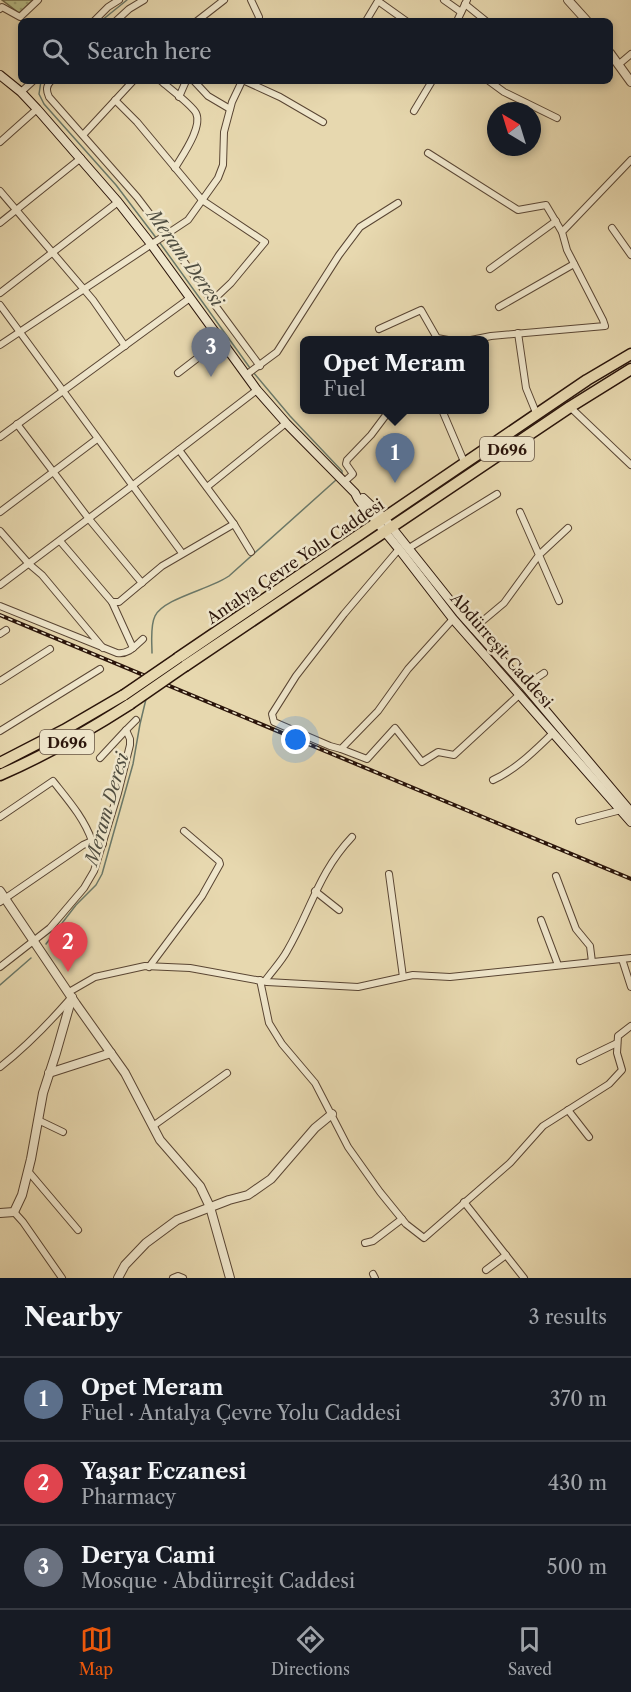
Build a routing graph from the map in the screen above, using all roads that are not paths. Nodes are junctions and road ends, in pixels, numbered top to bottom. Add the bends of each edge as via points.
1 (38, 0) edge
2 (119, 0) edge
3 (144, 0) edge
4 (224, 0) edge
5 (251, 0) edge
6 (444, 0) edge
7 (568, 0) edge
8 (466, 2) edge
9 (109, 3) edge
10 (1, 7) edge
11 (461, 12) junction
12 (96, 18) edge
13 (119, 18) edge
14 (201, 18) edge
15 (259, 18) edge
16 (368, 18) edge
17 (401, 18) edge
18 (459, 18) edge
19 (483, 18) edge
20 (582, 18) edge
21 (631, 54) edge
22 (613, 58) edge
23 (618, 65) junction
24 (0, 75) edge
25 (631, 82) edge
26 (30, 84) edge
27 (48, 84) edge
28 (130, 84) edge
29 (165, 84) edge
30 (185, 84) edge
31 (197, 84) edge
32 (242, 84) edge
33 (250, 84) edge
34 (429, 84) edge
35 (493, 84) edge
36 (21, 92) junction
37 (179, 97) junction
38 (115, 100) junction
39 (37, 109) junction
40 (230, 109) junction
41 (414, 111) dead end
42 (557, 118) dead end
43 (323, 122) dead end
44 (83, 135) junction
45 (0, 142) edge
46 (428, 153) dead end
47 (81, 158) junction
48 (631, 160) edge
49 (175, 168) junction
50 (0, 191) edge
51 (202, 200) junction
52 (118, 202) junction
53 (398, 203) dead end
54 (16, 210) junction
55 (556, 221) junction
56 (0, 223) edge
57 (612, 228) dead end
58 (562, 232) junction
59 (163, 236) junction
60 (152, 243) junction
61 (54, 253) junction
62 (631, 255) edge
63 (574, 264) junction
64 (490, 269) dead end
65 (85, 290) junction
66 (0, 293) edge
67 (190, 298) junction
68 (212, 301) junction
69 (0, 305) edge
70 (499, 307) dead end
71 (379, 329) dead end
72 (19, 332) junction
73 (518, 333) junction
74 (436, 336) edge
75 (489, 336) edge
76 (221, 340) junction
77 (0, 345) edge
78 (125, 346) junction
79 (631, 354) edge
80 (258, 367) junction
81 (631, 369) edge
82 (178, 373) dead end
83 (248, 374) junction
84 (257, 390) junction
85 (63, 392) junction
86 (570, 406) junction
87 (388, 414) edge
88 (444, 414) edge
89 (537, 415) junction
90 (286, 423) junction
91 (18, 424) junction
92 (0, 437) edge
93 (97, 439) junction
94 (179, 450) junction
95 (465, 464) junction
96 (631, 465) edge
97 (54, 472) junction
98 (344, 482) junction
99 (132, 486) junction
100 (207, 487) junction
101 (497, 494) dead end
102 (0, 512) edge
103 (520, 512) dead end
104 (89, 519) junction
105 (234, 524) junction
106 (385, 525) junction
107 (568, 528) dead end
108 (0, 531) edge
109 (60, 541) junction
110 (409, 548) junction
111 (399, 549) junction
112 (251, 552) dead end
113 (182, 553) junction
114 (539, 555) junction
115 (29, 564) junction
116 (142, 584) junction
117 (0, 585) edge
118 (559, 601) dead end
119 (111, 602) junction
120 (0, 606) edge
121 (453, 619) junction
122 (474, 629) junction
123 (143, 639) dead end
124 (133, 648) junction
125 (50, 649) dead end
126 (104, 649) junction
127 (100, 669) dead end
128 (544, 673) dead end
129 (0, 681) edge
130 (525, 686) junction
131 (519, 695) junction
132 (127, 700) junction
133 (136, 720) dead end
134 (126, 730) junction
135 (0, 731) edge
136 (554, 733) junction
137 (341, 749) junction
138 (99, 758) dead end
139 (0, 763) edge
140 (0, 775) edge
141 (493, 780) dead end
142 (621, 810) junction
143 (631, 812) edge
144 (0, 817) edge
145 (579, 821) dead end
146 (631, 822) edge
147 (184, 831) dead end
148 (352, 837) dead end
149 (92, 841) junction
150 (103, 843) junction
151 (389, 874) dead end
152 (556, 876) dead end
153 (315, 891) junction
154 (2, 897) edge
155 (339, 910) dead end
156 (541, 920) dead end
157 (35, 942) junction
158 (631, 958) edge
159 (622, 959) junction
160 (592, 962) junction
161 (558, 965) junction
162 (0, 967) edge
163 (149, 967) junction
164 (403, 977) junction
165 (263, 981) junction
166 (631, 987) edge
167 (70, 995) junction
168 (631, 1026) edge
169 (617, 1043) junction
170 (111, 1053) junction
171 (580, 1061) dead end
172 (0, 1067) edge
173 (49, 1073) junction
174 (227, 1073) dead end
175 (568, 1110) junction
176 (332, 1114) junction
177 (38, 1120) junction
178 (153, 1126) junction
179 (63, 1132) dead end
180 (589, 1137) dead end
181 (28, 1171) junction
182 (464, 1202) junction
183 (210, 1207) junction
184 (14, 1212) junction
185 (0, 1213) edge
186 (402, 1219) junction
187 (78, 1230) dead end
188 (365, 1244) dead end
189 (506, 1256) junction
190 (486, 1270) dead end
191 (522, 1275) edge
192 (62, 1278) edge
193 (118, 1278) edge
194 (174, 1278) edge
195 (183, 1278) edge
196 (230, 1278) edge
197 (512, 1278) edge

1 - 10 street via 20,17
2 - 9 street
3 - 13 street
4 - 14 street
5 - 15 street
6 - 11 street
7 - 20 street
8 - 11 street
8 - 19 street
9 - 12 street
11 - 18 street
16 - 17 street via 378,1
21 - 23 street
22 - 23 street
23 - 25 street
24 - 36 main road, Abdürreşit Caddesi
26 - 36 street
27 - 44 street via 49,97
28 - 38 street
29 - 37 street
30 - 37 street
31 - 40 street
32 - 40 street
33 - 43 street
34 - 41 street
35 - 42 street
36 - 39 main road, Abdürreşit Caddesi
37 - 49 street via 196,112 198,120 190,144
38 - 44 street
38 - 49 street
39 - 45 street
39 - 47 main road, Abdürreşit Caddesi
40 - 51 street via 224,132 223,165
44 - 59 street via 137,198
46 - 55 street via 518,210 546,205
47 - 52 main road, Abdürreşit Caddesi
47 - 54 street
48 - 58 street
49 - 51 street
50 - 54 street
51 - 59 street via 188,220
51 - 68 street via 265,242
52 - 60 main road, Abdürreşit Caddesi
52 - 61 street
53 - 80 street via 360,228 277,352
54 - 56 street
54 - 61 street
55 - 58 street
55 - 64 street
57 - 62 street
58 - 63 street
59 - 60 street
59 - 68 street
60 - 65 street
60 - 67 main road, Abdürreşit Caddesi
61 - 65 street
61 - 66 street
63 - 70 street
63 - 73 street via 604,326
65 - 72 street
65 - 78 street
67 - 76 main road, Abdürreşit Caddesi
67 - 78 street
68 - 80 street
69 - 72 street
71 - 74 street via 421,310
72 - 77 street
72 - 85 street
73 - 75 street
73 - 89 street via 526,388
76 - 82 street
76 - 83 main road, Abdürreşit Caddesi
78 - 85 street
79 - 89 highway, Antalya Çevre Yolu Caddesi / D696
80 - 83 street
81 - 86 highway, Antalya Çevre Yolu Caddesi / D696
83 - 84 main road, Abdürreşit Caddesi
84 - 90 main road, Abdürreşit Caddesi
84 - 94 street
85 - 91 street
85 - 93 street
86 - 96 street
86 - 106 highway, Antalya Çevre Yolu Caddesi / D696
87 - 98 street via 347,460 353,474
88 - 95 street
89 - 95 highway, Antalya Çevre Yolu Caddesi / D696
90 - 98 main road, Abdürreşit Caddesi
90 - 100 street
91 - 92 street
91 - 97 street
93 - 97 street
93 - 99 street
94 - 99 street
94 - 100 street
95 - 106 highway, Antalya Çevre Yolu Caddesi / D696
97 - 102 street
97 - 104 street
98 - 106 main road, Abdürreşit Caddesi
99 - 104 street
99 - 113 street
100 - 105 street
101 - 110 street
103 - 114 street
104 - 109 street
104 - 116 street
105 - 112 street
105 - 113 street
106 - 110 main road, Abdürreşit Caddesi
106 - 111 main road, Abdürreşit Caddesi
106 - 132 highway, Antalya Çevre Yolu Caddesi / D696, bridge
107 - 114 street
108 - 115 street
109 - 115 street
109 - 119 street
110 - 122 main road, Abdürreşit Caddesi
111 - 121 main road, Abdürreşit Caddesi
111 - 137 street via 296,676 272,714 274,722
113 - 116 street
114 - 118 street
114 - 122 street via 504,603
115 - 117 street
115 - 126 street
116 - 119 street via 119,602
119 - 124 street
120 - 126 street
121 - 131 main road, Abdürreşit Caddesi
121 - 137 street via 408,669 378,711
122 - 130 main road, Abdürreşit Caddesi
123 - 124 street
124 - 126 street via 123,654
125 - 129 street
127 - 135 street
128 - 130 street
130 - 143 main road, Abdürreşit Caddesi
131 - 136 main road, Abdürreşit Caddesi
131 - 137 street via 454,755 438,752 422,762 394,728 367,759
132 - 139 highway, Antalya Çevre Yolu Caddesi / D696
132 - 140 highway, Antalya Çevre Yolu Caddesi / D696 via 89,730
133 - 134 street
134 - 138 street
134 - 150 street via 130,744
136 - 141 street
136 - 142 main road, Abdürreşit Caddesi
142 - 145 street
142 - 146 main road, Abdürreşit Caddesi
144 - 149 street via 53,782 77,812
147 - 163 street via 220,864 202,896
148 - 153 street via 336,855
149 - 150 street
149 - 154 street
150 - 157 street via 84,888
151 - 164 street
152 - 160 street via 576,929 590,946
153 - 155 street
153 - 165 street via 287,952
154 - 157 street
156 - 161 street
157 - 162 street
157 - 167 street
158 - 159 street
159 - 160 street
159 - 166 street
160 - 161 street
161 - 164 street via 450,977
163 - 165 street via 190,968
163 - 167 street via 96,977
164 - 165 street via 358,987
165 - 176 street via 269,1023 315,1083
167 - 170 street
167 - 172 street via 47,1025
167 - 173 street
168 - 169 street via 618,1036
169 - 171 street
169 - 175 street via 622,1070 609,1084
170 - 173 street
170 - 178 street
173 - 177 street
174 - 178 street
175 - 180 street
175 - 182 street via 543,1126 510,1163
176 - 183 street via 271,1179 248,1195
176 - 186 street via 348,1147
177 - 179 street
177 - 181 street
178 - 183 street via 160,1140 200,1186
181 - 184 street
181 - 187 street
182 - 186 street via 424,1238
182 - 189 street
183 - 193 street via 177,1220 146,1243
183 - 196 street
184 - 185 street
184 - 192 street
186 - 188 street
189 - 190 street
189 - 191 street
191 - 197 street
194 - 195 street

